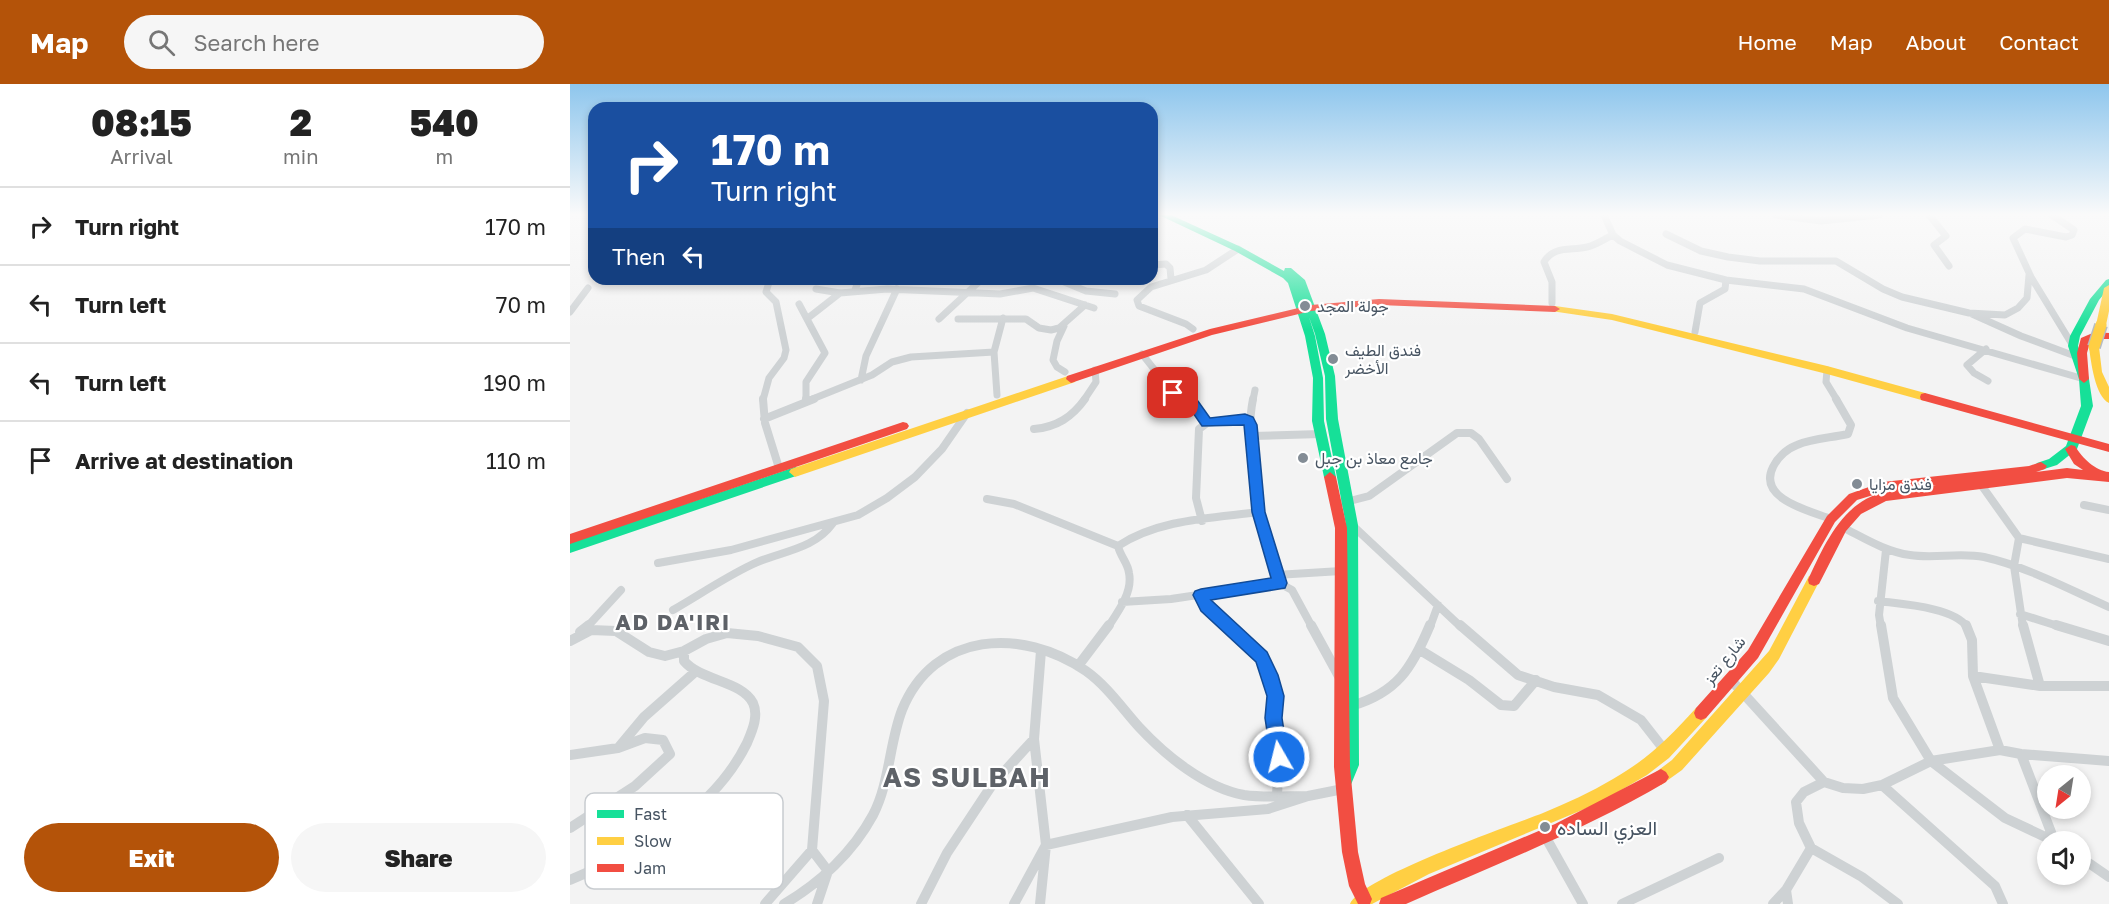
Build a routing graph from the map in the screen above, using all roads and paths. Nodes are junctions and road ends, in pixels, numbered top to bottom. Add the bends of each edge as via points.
1 (1231, 253) edge
2 (1246, 253) edge
3 (1257, 253) edge
4 (1552, 253) edge
5 (1640, 253) edge
6 (1711, 253) edge
7 (1940, 253) edge
8 (2021, 253) edge
9 (1158, 265) edge
10 (1949, 266) dead end
11 (2030, 275) junction
12 (1171, 279) junction
13 (1726, 280) junction
14 (2109, 282) edge
15 (768, 285) edge
16 (857, 285) edge
17 (889, 285) edge
18 (974, 285) edge
19 (1072, 285) edge
20 (1158, 285) edge
21 (1158, 285) edge
22 (588, 288) dead end
23 (2109, 288) edge
24 (887, 289) junction
25 (897, 289) junction
26 (816, 290) dead end
27 (855, 290) junction
28 (966, 291) junction
29 (840, 293) junction
30 (1115, 294) dead end
31 (1478, 302) junction
32 (1552, 303) junction
33 (799, 304) dead end
34 (1085, 305) junction
35 (1306, 306) junction
36 (1094, 308) dead end
37 (570, 312) edge
38 (1969, 313) junction
39 (808, 318) junction
40 (1003, 318) junction
41 (939, 319) dead end
42 (958, 319) dead end
43 (1066, 322) junction
44 (1208, 328) junction
45 (1193, 329) junction
46 (2105, 330) edge
47 (1695, 332) junction
48 (1986, 349) junction
49 (2074, 351) junction
50 (994, 352) junction
51 (1142, 354) junction
52 (1095, 370) junction
53 (1827, 370) junction
54 (1065, 372) junction
55 (2084, 379) junction
56 (861, 380) junction
57 (1988, 381) dead end
58 (1255, 390) dead end
59 (997, 395) junction
60 (2109, 399) edge
61 (806, 402) junction
62 (958, 414) junction
63 (764, 419) junction
64 (1249, 420) junction
65 (1207, 423) junction
66 (1034, 429) dead end
67 (1321, 434) junction
68 (1252, 436) junction
69 (2075, 440) junction
70 (2109, 446) edge
71 (779, 468) junction
72 (2052, 475) junction
73 (2109, 477) edge
74 (1507, 479) dead end
75 (1982, 486) junction
76 (987, 499) dead end
77 (1342, 503) junction
78 (684, 505) junction
79 (2084, 505) dead end
80 (2109, 510) edge
81 (1258, 512) junction
82 (1202, 521) junction
83 (833, 522) junction
84 (1836, 523) junction
85 (1352, 525) junction
86 (2019, 538) junction
87 (570, 539) edge
88 (1118, 546) junction
89 (570, 548) edge
90 (1886, 550) junction
91 (2109, 559) edge
92 (658, 563) dead end
93 (2013, 566) junction
94 (1341, 571) junction
95 (1278, 579) junction
96 (621, 590) dead end
97 (1201, 595) junction
98 (1878, 601) junction
99 (1122, 602) junction
100 (1438, 605) junction
101 (2109, 607) edge
102 (673, 610) dead end
103 (2020, 614) junction
104 (570, 640) edge
105 (2109, 640) edge
106 (1420, 650) junction
107 (684, 651) junction
108 (1041, 651) junction
109 (1078, 666) junction
110 (695, 672) junction
111 (1973, 676) junction
112 (1536, 680) junction
113 (1731, 680) junction
114 (1342, 681) junction
115 (2040, 686) junction
116 (2109, 686) edge
117 (1742, 692) junction
118 (1351, 706) junction
119 (1034, 739) junction
120 (618, 748) junction
121 (2000, 750) junction
122 (1666, 752) junction
123 (570, 754) edge
124 (2021, 754) junction
125 (1931, 761) junction
126 (2109, 761) edge
127 (1824, 782) junction
128 (1882, 785) junction
129 (1343, 789) junction
130 (626, 793) edge
131 (712, 793) edge
132 (1277, 795) junction
133 (1308, 796) junction
134 (1187, 815) junction
135 (585, 819) edge
136 (570, 828) edge
137 (2051, 831) edge
138 (2037, 833) edge
139 (1545, 836) junction
140 (1046, 845) junction
141 (1811, 848) junction
142 (812, 850) junction
143 (1719, 858) dead end
144 (2091, 865) edge
145 (828, 871) junction
146 (585, 874) edge
147 (2109, 877) edge
148 (570, 880) edge
149 (783, 883) edge
150 (778, 889) edge
151 (1786, 890) junction
152 (1361, 902) edge
153 (765, 904) edge
154 (784, 904) edge
155 (817, 904) edge
156 (921, 904) edge
157 (1014, 904) edge
158 (1040, 904) edge
159 (1259, 904) edge
160 (1388, 904) edge
161 (1583, 904) edge
162 (1622, 904) edge
163 (1773, 904) edge
164 (1788, 904) edge
165 (1898, 904) edge
166 (2004, 904) edge

1 - 12 street via 1206,270
2 - 35 main road via 1286,276
3 - 35 main road via 1300,280
4 - 32 street via 1544,262 1553,277
5 - 13 street via 1685,271
6 - 38 street via 1760,261 1836,261 1902,297
7 - 10 street
8 - 11 street
9 - 12 street via 1170,268
11 - 38 street via 2027,298 2018,308 2005,315
11 - 49 street
12 - 21 street
13 - 47 street via 1725,289 1700,303
13 - 48 street via 1804,289 1907,328
14 - 49 main road via 2075,336
15 - 63 street via 766,292 776,302 786,350 764,390
16 - 27 street
17 - 24 street
18 - 28 street
19 - 30 street
20 - 45 street via 1144,291 1137,300 1140,306
22 - 37 street
23 - 46 main road
24 - 25 street
24 - 27 street
25 - 28 street
25 - 56 street via 893,305 864,361
26 - 29 street
27 - 29 street
28 - 34 street via 1000,294 1033,288
28 - 41 street
29 - 39 street
31 - 32 main road
31 - 35 main road via 1404,296 1342,297
31 - 53 main road via 1583,311
32 - 47 main road via 1599,309
33 - 39 street
34 - 36 street
34 - 43 street
35 - 44 main road
35 - 67 main road via 1318,378
35 - 77 main road via 1330,376
38 - 49 street via 2021,336
39 - 61 street via 825,353 806,382
40 - 42 street
40 - 43 street via 1026,319 1045,330 1059,328
40 - 50 street
43 - 54 street via 1053,360
44 - 45 main road
44 - 51 main road
45 - 54 main road
46 - 55 main road via 2083,344
46 - 60 main road, bridge via 2094,347 2097,372
47 - 69 main road via 1826,365
48 - 55 street
48 - 57 street via 1967,365
49 - 55 main road
50 - 56 street via 911,357 892,362
50 - 59 street
51 - 52 main road
51 - 65 street via 1173,393 1194,404
52 - 62 main road
52 - 66 street via 1096,382 1066,420 1048,429
53 - 69 main road
53 - 84 street via 1826,382 1851,430 1848,434 1793,446 1775,461 1770,473 1771,486 1780,498
54 - 59 main road
55 - 69 main road via 2087,406
56 - 61 street
58 - 64 street
59 - 62 main road
61 - 63 street
62 - 71 main road
62 - 78 main road
62 - 83 street via 942,449 915,477 858,515
63 - 71 street
64 - 65 street
64 - 68 street
65 - 82 street via 1199,429 1196,498
67 - 68 street
67 - 77 main road
68 - 81 street
69 - 70 main road
69 - 72 main road via 2066,465
69 - 73 main road via 2075,457 2084,466
69 - 84 main road, شارع تعز via 2053,462 2030,470 1861,492 1843,503
71 - 78 main road
72 - 73 main road, شارع تعز
72 - 75 main road, شارع تعز
74 - 77 street via 1479,439 1470,433 1456,433 1369,496
75 - 84 main road, شارع تعز via 1884,497
75 - 86 street
76 - 88 street via 1014,504
77 - 85 main road
77 - 94 main road
78 - 87 main road
78 - 89 main road
79 - 80 street
81 - 82 street
81 - 95 street
82 - 88 street via 1156,529
83 - 92 street via 731,550
83 - 102 street via 820,537 754,563
84 - 90 street
84 - 113 main road, شارع تعز via 1753,654
84 - 117 main road, شارع تعز via 1774,656
85 - 100 street
85 - 118 main road
86 - 91 street
86 - 93 street
88 - 99 street via 1130,574 1130,586
90 - 93 street via 1921,556 1966,554
90 - 98 street
93 - 101 street
93 - 103 street
94 - 95 street
94 - 114 main road
95 - 97 street
95 - 114 street via 1292,590
96 - 104 street via 596,619
97 - 99 street
97 - 132 street via 1206,606 1261,657 1270,675 1279,757
98 - 111 street via 1951,614 1963,620 1969,628
98 - 125 street via 1893,698
99 - 109 street
100 - 106 street
100 - 112 street via 1518,675
103 - 105 street
103 - 115 street
104 - 107 street via 591,630 616,631 665,656
106 - 112 street via 1508,707 1514,706
106 - 118 street via 1382,695
107 - 110 street via 684,661
107 - 142 street via 727,633 758,636 798,647 817,666 824,701
108 - 109 street
108 - 119 street
108 - 145 street via 1000,642 971,645 948,654 930,668 901,713 880,801 865,828
109 - 132 street via 1104,686 1165,752 1242,796
110 - 120 street via 644,717
110 - 131 street via 745,693 754,703 756,719 747,743 735,766
111 - 115 street
111 - 121 street
112 - 122 street via 1598,694 1641,720
113 - 117 street
113 - 122 main road, شارع تعز
114 - 129 main road
115 - 116 street
117 - 127 street
117 - 139 main road, شارع تعز via 1662,777
118 - 129 main road via 1351,765
119 - 140 street
119 - 156 street via 992,785 947,853
120 - 123 street
120 - 130 street via 645,738 663,740 670,754 651,775
121 - 124 street
121 - 125 street
122 - 152 main road, شارع تعز via 1625,782 1449,857
124 - 126 street
124 - 137 street
125 - 128 street
125 - 138 street via 2005,818
127 - 128 street via 1863,789
127 - 141 street via 1800,796 1796,804
128 - 166 street via 1995,886
129 - 133 street
129 - 152 main road
132 - 133 street
133 - 134 street via 1268,809
134 - 140 street
134 - 159 street
135 - 136 street
139 - 160 main road, شارع تعز
139 - 161 street
140 - 157 street
140 - 158 street
141 - 151 street
141 - 165 street via 1862,877
142 - 145 street
142 - 149 street
143 - 162 street
144 - 147 street
145 - 154 street
145 - 155 street
146 - 148 street
150 - 153 street
151 - 163 street
151 - 164 street

